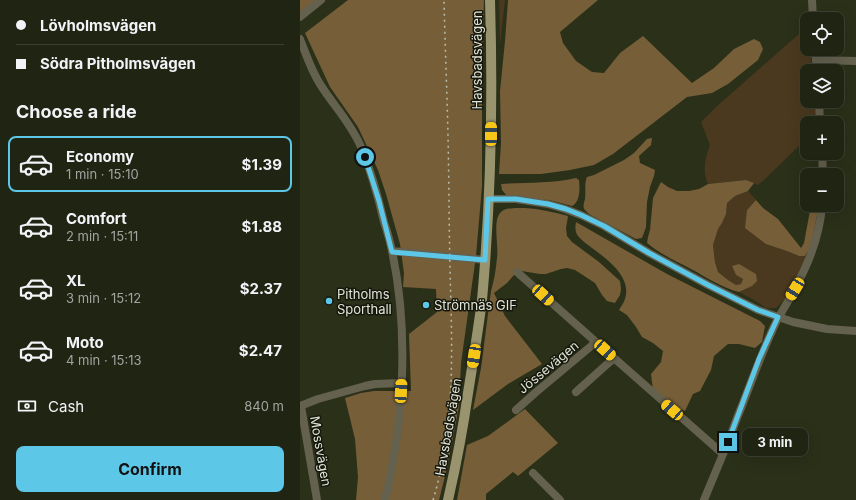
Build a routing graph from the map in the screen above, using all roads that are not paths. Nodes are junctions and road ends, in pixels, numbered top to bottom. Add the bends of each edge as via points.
1 (321, 0) edge
2 (490, 0) edge
3 (812, 0) edge
4 (813, 12) edge
5 (300, 16) edge
6 (300, 39) edge
7 (816, 56) edge
8 (816, 60) junction
9 (856, 62) edge
10 (816, 64) edge
11 (488, 199) junction
12 (822, 212) edge
13 (392, 252) junction
14 (485, 260) junction
15 (517, 272) dead end
16 (778, 317) junction
17 (856, 331) edge
18 (596, 342) junction
19 (614, 358) junction
20 (401, 383) junction
21 (576, 392) dead end
22 (301, 406) edge
23 (516, 410) dead end
24 (723, 454) junction
25 (533, 473) dead end
26 (318, 500) edge
27 (385, 500) edge
28 (448, 500) edge
29 (560, 500) edge
30 (704, 500) edge

1 - 5 street
2 - 11 main road, Havsbadsvägen via 491,134
3 - 4 street
6 - 13 street via 320,84 360,145 375,186
7 - 8 street
8 - 9 street
8 - 10 street
11 - 14 main road, Havsbadsvägen
11 - 16 street via 516,199 548,204 581,215 708,285
12 - 16 street via 807,265
13 - 14 street
13 - 20 street via 401,322
14 - 28 main road, Havsbadsvägen via 474,356
15 - 18 street, Jössevägen
16 - 17 street via 792,322
16 - 24 street
18 - 19 street, Jössevägen
18 - 23 street, Jössevägen
19 - 21 street
19 - 24 street, Jössevägen
20 - 22 street via 365,386
20 - 27 street via 394,456
22 - 26 street, Mossvägen
24 - 30 street
25 - 29 street

